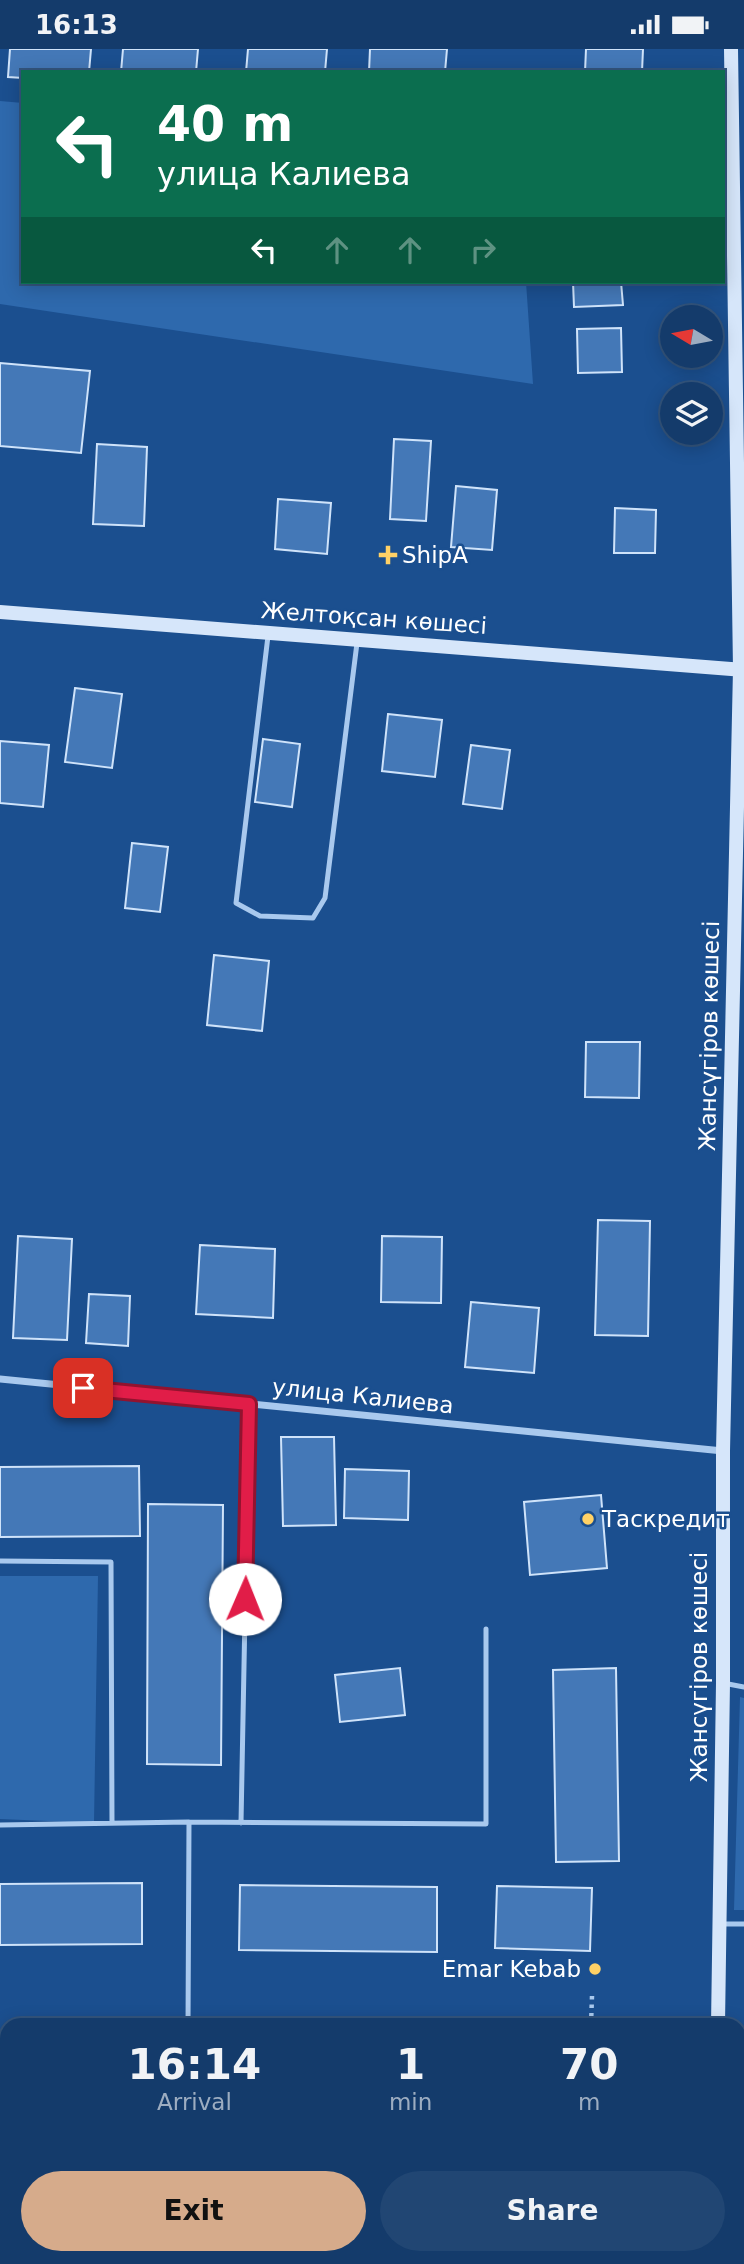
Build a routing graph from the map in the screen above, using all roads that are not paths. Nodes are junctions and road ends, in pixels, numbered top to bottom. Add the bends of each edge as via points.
1 (731, 49) edge
2 (0, 612) edge
3 (268, 633) junction
4 (358, 639) junction
5 (742, 670) edge
6 (739, 900) edge
7 (0, 1379) edge
8 (249, 1404) junction
9 (723, 1451) junction
10 (0, 1561) edge
11 (486, 1629) dead end
12 (723, 1683) junction
13 (744, 1687) edge
14 (189, 1822) junction
15 (112, 1823) junction
16 (241, 1823) junction
17 (0, 1825) edge
18 (719, 1924) junction
19 (744, 1924) edge
20 (188, 2018) edge
21 (718, 2018) edge

1 - 5 main road, Жансүгіров көшесі
2 - 3 main road, Желтоқсан көшесі
3 - 4 main road, Желтоқсан көшесі
3 - 4 lane via 236,903 260,916 313,918 325,898
4 - 5 main road, Желтоқсан көшесі
5 - 6 main road, Жансүгіров көшесі
6 - 9 main road, Жансүгіров көшесі
7 - 8 street, улица Калиева
8 - 9 street, улица Калиева
8 - 16 lane
9 - 12 main road, Жансүгіров көшесі
10 - 15 lane via 110,1562
11 - 16 lane via 486,1824
12 - 13 lane
12 - 18 main road, Жансүгіров көшесі
14 - 15 lane
14 - 16 lane
14 - 20 lane
15 - 17 lane
18 - 19 lane
18 - 21 main road, Жансүгіров көшесі

